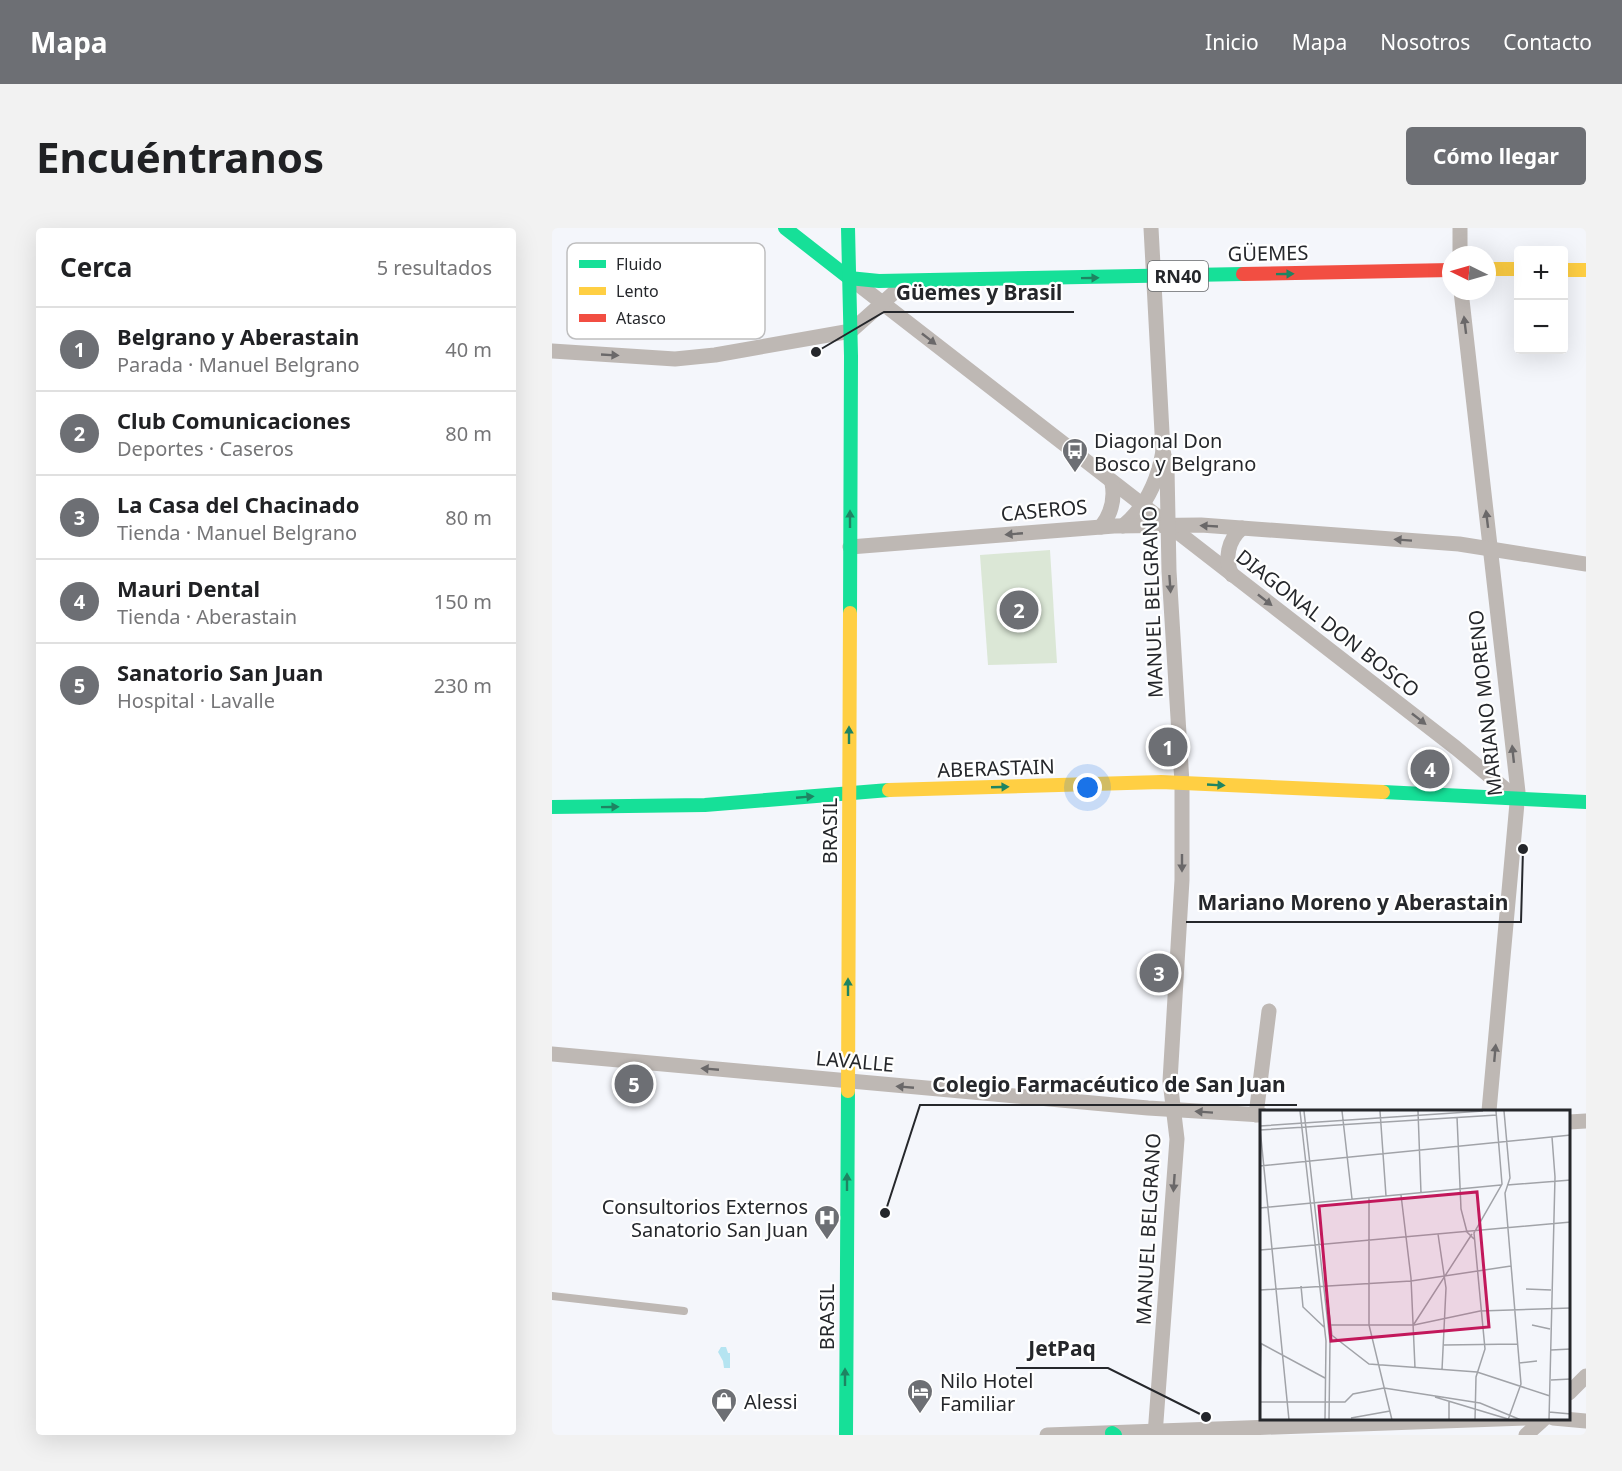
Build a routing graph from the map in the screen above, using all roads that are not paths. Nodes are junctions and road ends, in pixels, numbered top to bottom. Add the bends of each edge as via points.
1 (784, 228) edge
2 (848, 228) edge
3 (1151, 228) edge
4 (1460, 228) edge
5 (1460, 246) edge
6 (1496, 269) edge
7 (1514, 269) edge
8 (1442, 270) edge
9 (1568, 270) edge
10 (1586, 270) edge
11 (1154, 277) junction
12 (849, 278) junction
13 (906, 282) junction
14 (1462, 300) edge
15 (883, 302) junction
16 (851, 331) junction
17 (552, 351) edge
18 (1163, 451) junction
19 (1112, 483) junction
20 (1142, 505) junction
21 (1169, 525) junction
22 (1123, 526) junction
23 (1101, 527) junction
24 (1242, 528) junction
25 (850, 547) junction
26 (1490, 549) junction
27 (1586, 564) edge
28 (1232, 575) junction
29 (1182, 783) junction
30 (849, 794) junction
31 (1517, 799) junction
32 (1586, 802) edge
33 (552, 807) edge
34 (1269, 1011) dead end
35 (552, 1054) edge
36 (848, 1082) junction
37 (1174, 1110) junction
38 (1489, 1110) edge
39 (1259, 1115) edge
40 (1586, 1121) edge
41 (1571, 1122) edge
42 (552, 1296) edge
43 (684, 1311) dead end
44 (1586, 1376) edge
45 (1571, 1391) edge
46 (1518, 1420) edge
47 (1544, 1420) edge
48 (1570, 1420) edge
49 (1586, 1421) edge
50 (1461, 1425) edge
51 (1155, 1433) edge
52 (1114, 1434) edge
53 (846, 1435) edge
54 (1047, 1435) edge
55 (1526, 1435) edge

1 - 12 street, DIAGONAL DON BOSCO
2 - 12 street, BRASIL
3 - 11 street, MANUEL BELGRANO
4 - 5 street
6 - 7 street
11 -> 8 street, GÜEMES / RN40
9 - 10 street
13 -> 11 street, GÜEMES / RN40
11 - 18 street, MANUEL BELGRANO
12 - 13 street, GÜEMES / RN40
12 - 15 street, DIAGONAL DON BOSCO
12 - 16 street, BRASIL
13 - 15 street
26 -> 14 street, MARIANO MORENO
15 - 16 street
15 -> 19 street, DIAGONAL DON BOSCO
17 -> 16 street via 675,359
25 -> 16 street, BRASIL
18 - 20 street, MANUEL BELGRANO via 1156,478
18 - 21 street, MANUEL BELGRANO
19 - 20 street, DIAGONAL DON BOSCO
19 - 23 street via 1112,508
20 - 21 street, DIAGONAL DON BOSCO
20 - 22 street, MANUEL BELGRANO
21 - 22 street, CASEROS
24 -> 21 street, CASEROS
21 - 28 street, DIAGONAL DON BOSCO
21 -> 29 street, MANUEL BELGRANO
22 - 23 street, CASEROS
23 -> 25 street, CASEROS
26 -> 24 street, CASEROS
24 - 28 street via 1228,549
30 -> 25 street, BRASIL
26 - 27 street, CASEROS
31 -> 26 street, MARIANO MORENO
28 -> 31 street, DIAGONAL DON BOSCO
30 -> 29 street, ABERASTAIN
29 -> 31 street, ABERASTAIN
29 -> 37 street, MANUEL BELGRANO via 1182,880 1170,1081
33 -> 30 street, ABERASTAIN via 705,805
36 -> 30 street, BRASIL
31 - 32 street, ABERASTAIN
38 -> 31 street, MARIANO MORENO
34 - 39 street
36 -> 35 street, LAVALLE
37 -> 36 street, LAVALLE
53 -> 36 street, BRASIL
39 -> 37 street, LAVALLE
37 -> 51 street, MANUEL BELGRANO via 1177,1139
40 - 41 street
42 - 43 lane
44 - 45 street
46 - 50 street
47 - 55 street
48 - 49 street
50 - 51 street
51 - 52 street
52 - 54 street

